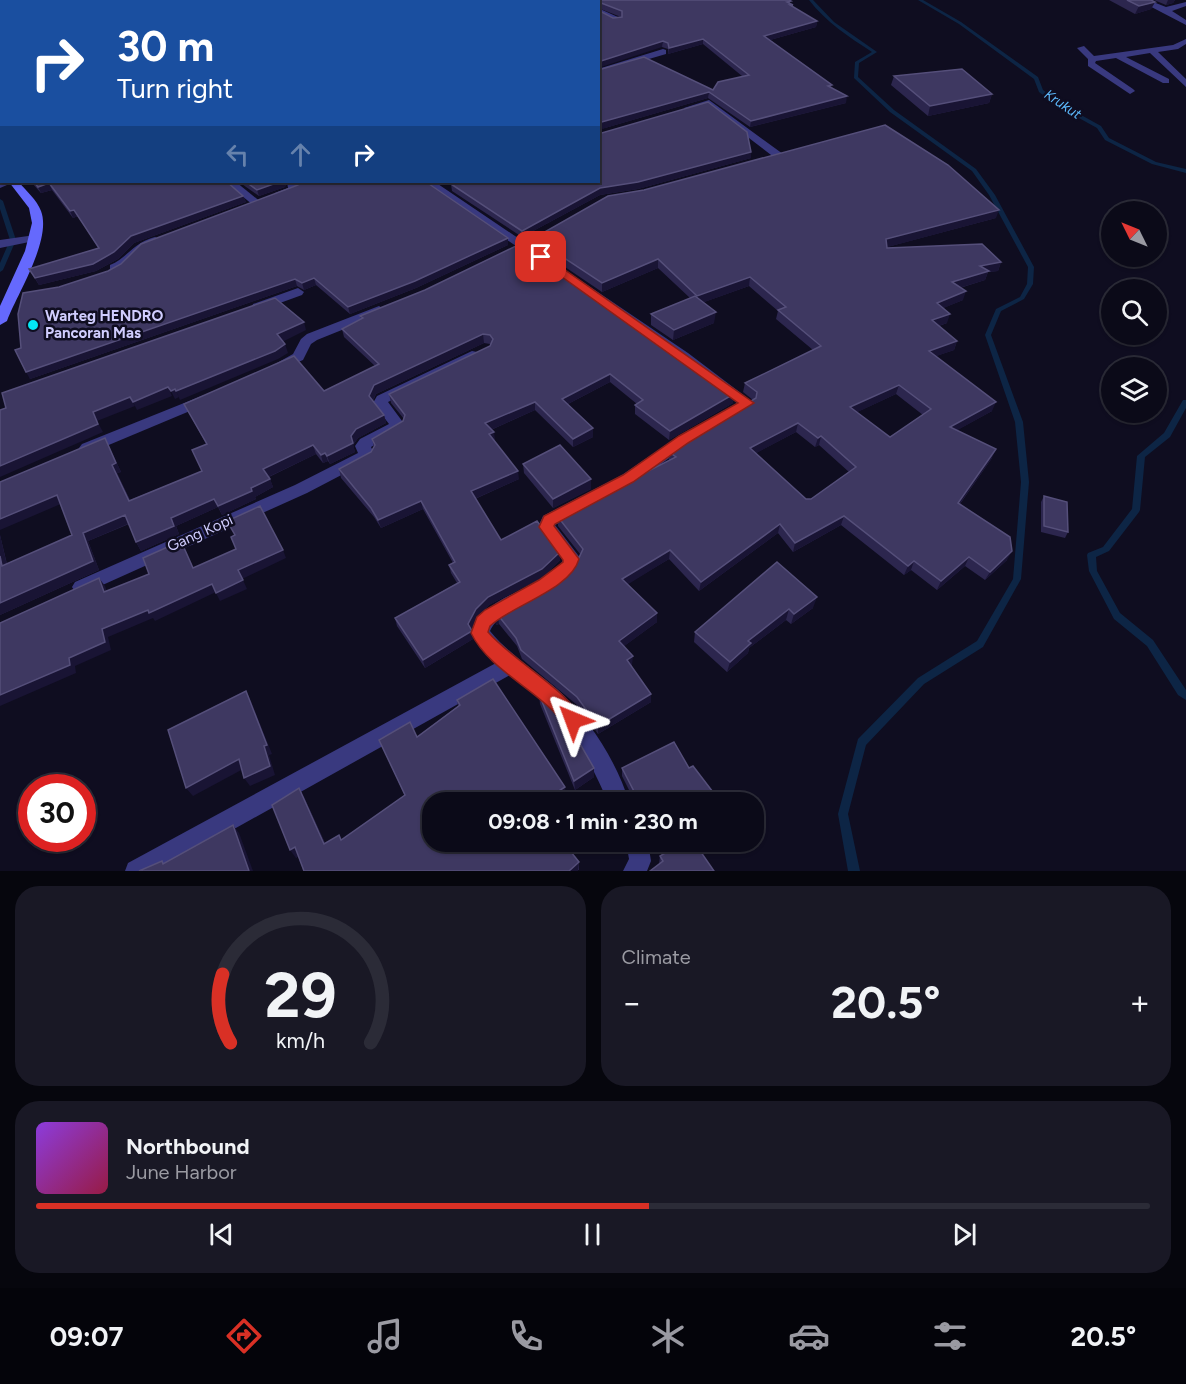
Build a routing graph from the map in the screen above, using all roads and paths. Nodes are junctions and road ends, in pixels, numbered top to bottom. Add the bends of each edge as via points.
1 (1142, 0) edge
2 (1186, 4) edge
3 (1166, 10) junction
4 (600, 11) edge
5 (617, 20) edge
6 (1186, 23) edge
7 (1186, 41) edge
8 (1081, 48) dead end
9 (1151, 50) junction
10 (663, 52) edge
11 (1116, 55) junction
12 (1092, 59) junction
13 (600, 71) edge
14 (1166, 81) dead end
15 (1186, 84) edge
16 (1130, 91) dead end
17 (677, 112) edge
18 (778, 156) edge
19 (15, 183) edge
20 (231, 183) edge
21 (292, 183) edge
22 (454, 184) edge
23 (434, 185) edge
24 (165, 236) edge
25 (527, 242) junction
26 (26, 245) junction
27 (1, 247) edge
28 (504, 253) edge
29 (105, 272) edge
30 (298, 292) edge
31 (394, 304) edge
32 (243, 312) edge
33 (0, 321) edge
34 (485, 349) edge
35 (261, 374) edge
36 (216, 394) edge
37 (74, 454) edge
38 (69, 593) edge
39 (510, 665) junction
40 (614, 792) edge
41 (639, 852) edge
42 (136, 871) edge
43 (634, 871) edge

1 - 3 street
2 - 3 street
3 - 6 street
4 - 5 street
7 - 9 street
8 - 12 street
9 - 11 street
9 - 15 street
10 - 13 street
11 - 12 street
11 - 14 street
12 - 16 street via 1097,70
17 - 18 street via 709,103
19 - 26 main road via 37,214 38,228
20 - 21 street via 251,205 294,190
22 - 23 street
23 - 25 street
24 - 29 street via 140,247 123,264
25 - 28 street
25 - 39 street via 747,403 609,489 549,520 546,527 572,559 570,566 491,615 480,628 487,642
26 - 27 street
26 - 33 main road via 18,294
30 - 32 street
31 - 35 street via 312,337 298,357
34 - 38 street, Gang Kopi via 382,399 380,403 398,425 365,443 367,455 301,489
36 - 37 street
39 - 40 street via 573,720
39 - 42 street
41 - 43 street via 640,861

